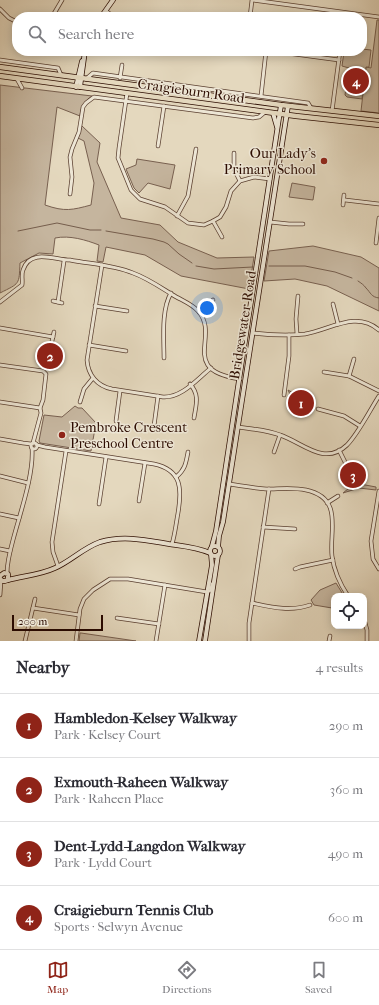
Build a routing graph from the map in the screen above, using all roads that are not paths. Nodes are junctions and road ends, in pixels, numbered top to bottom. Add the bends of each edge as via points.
1 (62, 0) edge
2 (113, 0) edge
3 (253, 0) edge
4 (294, 1) dead end
5 (294, 6) junction
6 (0, 11) edge
7 (106, 11) edge
8 (55, 12) edge
9 (251, 12) edge
10 (345, 12) edge
11 (367, 15) edge
12 (379, 16) edge
13 (12, 20) edge
14 (85, 56) edge
15 (265, 56) edge
16 (309, 56) edge
17 (339, 56) edge
18 (0, 60) edge
19 (339, 60) junction
20 (122, 65) dead end
21 (0, 67) edge
22 (62, 75) junction
23 (0, 76) edge
24 (82, 78) junction
25 (120, 78) junction
26 (17, 79) junction
27 (176, 85) junction
28 (78, 87) junction
29 (22, 88) dead end
30 (182, 92) junction
31 (127, 93) junction
32 (261, 96) junction
33 (126, 101) junction
34 (281, 105) junction
35 (164, 106) junction
36 (288, 106) junction
37 (311, 108) junction
38 (332, 111) junction
39 (265, 112) junction
40 (274, 113) junction
41 (280, 114) junction
42 (286, 114) junction
43 (379, 116) edge
44 (379, 125) edge
45 (277, 136) junction
46 (283, 136) junction
47 (158, 146) dead end
48 (196, 149) dead end
49 (234, 153) dead end
50 (270, 179) junction
51 (276, 180) junction
52 (240, 182) junction
53 (70, 194) dead end
54 (344, 195) dead end
55 (345, 200) junction
56 (379, 204) edge
57 (343, 205) dead end
58 (177, 216) junction
59 (379, 218) edge
60 (213, 222) junction
61 (270, 222) junction
62 (303, 224) dead end
63 (222, 237) dead end
64 (376, 243) dead end
65 (64, 260) junction
66 (102, 265) junction
67 (263, 265) junction
68 (256, 268) junction
69 (260, 281) junction
70 (253, 292) junction
71 (171, 293) junction
72 (298, 296) dead end
73 (213, 300) dead end
74 (53, 301) dead end
75 (0, 302) edge
76 (58, 302) junction
77 (62, 303) dead end
78 (333, 304) dead end
79 (95, 306) junction
80 (128, 311) dead end
81 (199, 312) junction
82 (338, 324) junction
83 (0, 328) edge
84 (379, 330) edge
85 (54, 332) dead end
86 (253, 333) junction
87 (297, 334) junction
88 (289, 335) junction
89 (53, 337) junction
90 (52, 342) dead end
91 (89, 345) junction
92 (126, 351) dead end
93 (164, 358) dead end
94 (354, 359) dead end
95 (0, 365) edge
96 (211, 368) junction
97 (324, 372) dead end
98 (349, 376) junction
99 (93, 378) junction
100 (240, 379) junction
101 (245, 379) junction
102 (190, 384) junction
103 (120, 390) junction
104 (379, 391) edge
105 (284, 395) dead end
106 (158, 396) junction
107 (379, 396) edge
108 (0, 402) edge
109 (80, 402) dead end
110 (40, 408) junction
111 (318, 409) dead end
112 (194, 418) dead end
113 (116, 420) dead end
114 (154, 426) dead end
115 (232, 426) junction
116 (360, 426) junction
117 (238, 427) junction
118 (280, 435) junction
119 (0, 438) edge
120 (34, 446) junction
121 (339, 450) junction
122 (66, 451) junction
123 (188, 452) dead end
124 (274, 452) dead end
125 (106, 457) junction
126 (345, 462) dead end
127 (145, 463) junction
128 (0, 476) edge
129 (176, 477) junction
130 (28, 483) junction
131 (229, 484) junction
132 (267, 489) junction
133 (379, 491) edge
134 (338, 496) dead end
135 (140, 501) dead end
136 (327, 503) junction
137 (99, 504) dead end
138 (0, 514) edge
139 (19, 518) junction
140 (263, 527) junction
141 (295, 529) dead end
142 (173, 544) junction
143 (212, 547) junction
144 (218, 547) junction
145 (199, 548) junction
146 (0, 549) edge
147 (10, 551) junction
148 (211, 553) junction
149 (218, 555) junction
150 (333, 560) junction
151 (58, 566) junction
152 (295, 569) dead end
153 (379, 569) edge
154 (2, 576) edge
155 (23, 576) junction
156 (215, 576) junction
157 (7, 580) junction
158 (165, 585) junction
159 (207, 590) junction
160 (0, 593) edge
161 (346, 593) edge
162 (35, 599) dead end
163 (252, 604) junction
164 (310, 605) dead end
165 (33, 608) junction
166 (79, 615) junction
167 (117, 618) dead end
168 (159, 624) junction
169 (367, 629) edge
170 (330, 636) dead end
171 (26, 641) edge
172 (76, 641) edge
173 (156, 641) edge
174 (199, 641) edge
175 (205, 641) edge
176 (250, 641) edge
177 (329, 641) edge
178 (367, 641) edge

1 - 8 street
2 - 7 street
3 - 5 street
3 - 9 street
4 - 5 street
5 - 10 street
6 - 13 street
11 - 12 street
14 - 24 street
15 - 32 street
16 - 19 street
17 - 19 street
18 - 22 street, Craigieburn Road via 58,68
19 - 38 street
20 - 25 street
21 - 22 main road, Craigieburn Road
22 - 24 main road, Craigieburn Road
23 - 26 main road, Craigieburn Road
24 - 25 street, Craigieburn Road via 94,74
24 - 28 street
24 - 30 main road, Craigieburn Road
25 - 27 street, Craigieburn Road
26 - 28 main road, Craigieburn Road
26 - 29 street
27 - 30 street, Craigieburn Road
27 - 32 street, Craigieburn Road
28 - 31 main road, Craigieburn Road
30 - 34 main road, Craigieburn Road
31 - 33 street
31 - 39 main road, Craigieburn Road
32 - 37 street, Craigieburn Road via 308,103
33 - 35 street
33 - 53 street via 94,97 83,107 79,132 70,157
33 - 58 street via 118,155 127,182 138,197 162,206
34 - 36 main road, Craigieburn Road
34 - 41 street, Bridgewater Road
35 - 39 street via 253,118
35 - 47 street
36 - 37 main road, Craigieburn Road
36 - 42 street, Bridgewater Road
37 - 38 main road, Craigieburn Road
38 - 43 main road, Craigieburn Road
39 - 40 main road, Craigieburn Road
40 - 41 main road, Craigieburn Road
40 - 45 street
41 - 42 main road, Craigieburn Road
41 - 45 street, Bridgewater Road
42 - 44 main road, Craigieburn Road
42 - 46 street, Bridgewater Road
45 - 46 street
45 - 50 street, Bridgewater Road
46 - 51 street, Bridgewater Road
48 - 58 street via 188,196
49 - 52 street via 234,169
50 - 51 street
50 - 52 street via 254,177
50 - 68 street, Bridgewater Road
51 - 61 street, Bridgewater Road
52 - 60 street via 230,193 222,214
54 - 55 street
55 - 56 street
55 - 57 street
58 - 60 street via 194,225
59 - 64 street
60 - 63 street
61 - 62 street
61 - 67 street, Bridgewater Road
65 - 66 street
65 - 75 street via 43,256 31,260 23,270 22,285
65 - 76 street
66 - 71 street via 134,273
66 - 79 street
67 - 68 street via 259,272
67 - 69 street, Bridgewater Road
68 - 70 street, Bridgewater Road
69 - 70 street via 258,277
69 - 86 street, Bridgewater Road
70 - 100 street, Bridgewater Road
71 - 81 street
71 - 93 street via 165,309
72 - 87 street
73 - 81 street
74 - 76 street
76 - 77 street
78 - 82 street
79 - 80 street
79 - 91 street
81 - 96 street via 206,328 204,354
82 - 84 street via 359,321
82 - 87 street
83 - 89 street
85 - 89 street
86 - 88 street
86 - 101 street, Bridgewater Road
87 - 88 street
88 - 105 street
89 - 90 street
91 - 92 street
91 - 99 street via 87,364
94 - 98 street
95 - 110 street via 46,373
96 - 100 street via 222,375
96 - 102 street
97 - 98 street
98 - 104 street
99 - 103 street via 105,387
99 - 109 street via 84,389
100 - 101 street
100 - 115 street, Bridgewater Road
101 - 117 street, Bridgewater Road
102 - 106 street via 177,395
102 - 112 street via 197,396
103 - 106 street
103 - 113 street
106 - 114 street
107 - 116 street
108 - 110 street
110 - 120 street
111 - 116 street via 344,416
115 - 117 street
115 - 143 street, Bridgewater Road
116 - 121 street via 350,441
117 - 118 street
117 - 131 street, Bridgewater Road
118 - 121 street via 311,451 327,454
118 - 124 street
119 - 120 street
120 - 122 street
120 - 130 street
121 - 126 street
122 - 125 street
122 - 151 street via 52,542
123 - 129 street via 185,468
125 - 127 street
125 - 137 street
127 - 129 street via 164,467
127 - 135 street
128 - 130 street
129 - 142 street via 181,495
130 - 139 street
131 - 132 street
131 - 144 street, Bridgewater Road
132 - 136 street via 307,490 317,494
132 - 140 street
133 - 153 street via 371,549
134 - 136 street
136 - 150 street via 333,519
138 - 139 street
139 - 147 street
140 - 141 street
140 - 163 street
142 - 145 street
142 - 151 street via 112,539 86,548
143 - 144 street
143 - 145 street
143 - 148 street
144 - 149 street
145 - 148 street
146 - 147 street
147 - 154 street
148 - 149 street
148 - 159 street via 212,565
149 - 156 street
150 - 152 street
150 - 161 street via 337,576
151 - 155 street via 39,574
154 - 155 street
154 - 157 street
154 - 157 street
154 - 160 street
155 - 157 street
156 - 159 street via 211,590
156 - 175 street
157 - 160 street
158 - 159 street
158 - 166 street via 122,578 110,579 87,595
158 - 168 street
159 - 174 street
162 - 165 street
163 - 164 street via 293,609
163 - 176 street via 248,632
165 - 166 street
165 - 171 street
166 - 172 street
167 - 168 street
168 - 173 street
169 - 178 street
170 - 177 street

